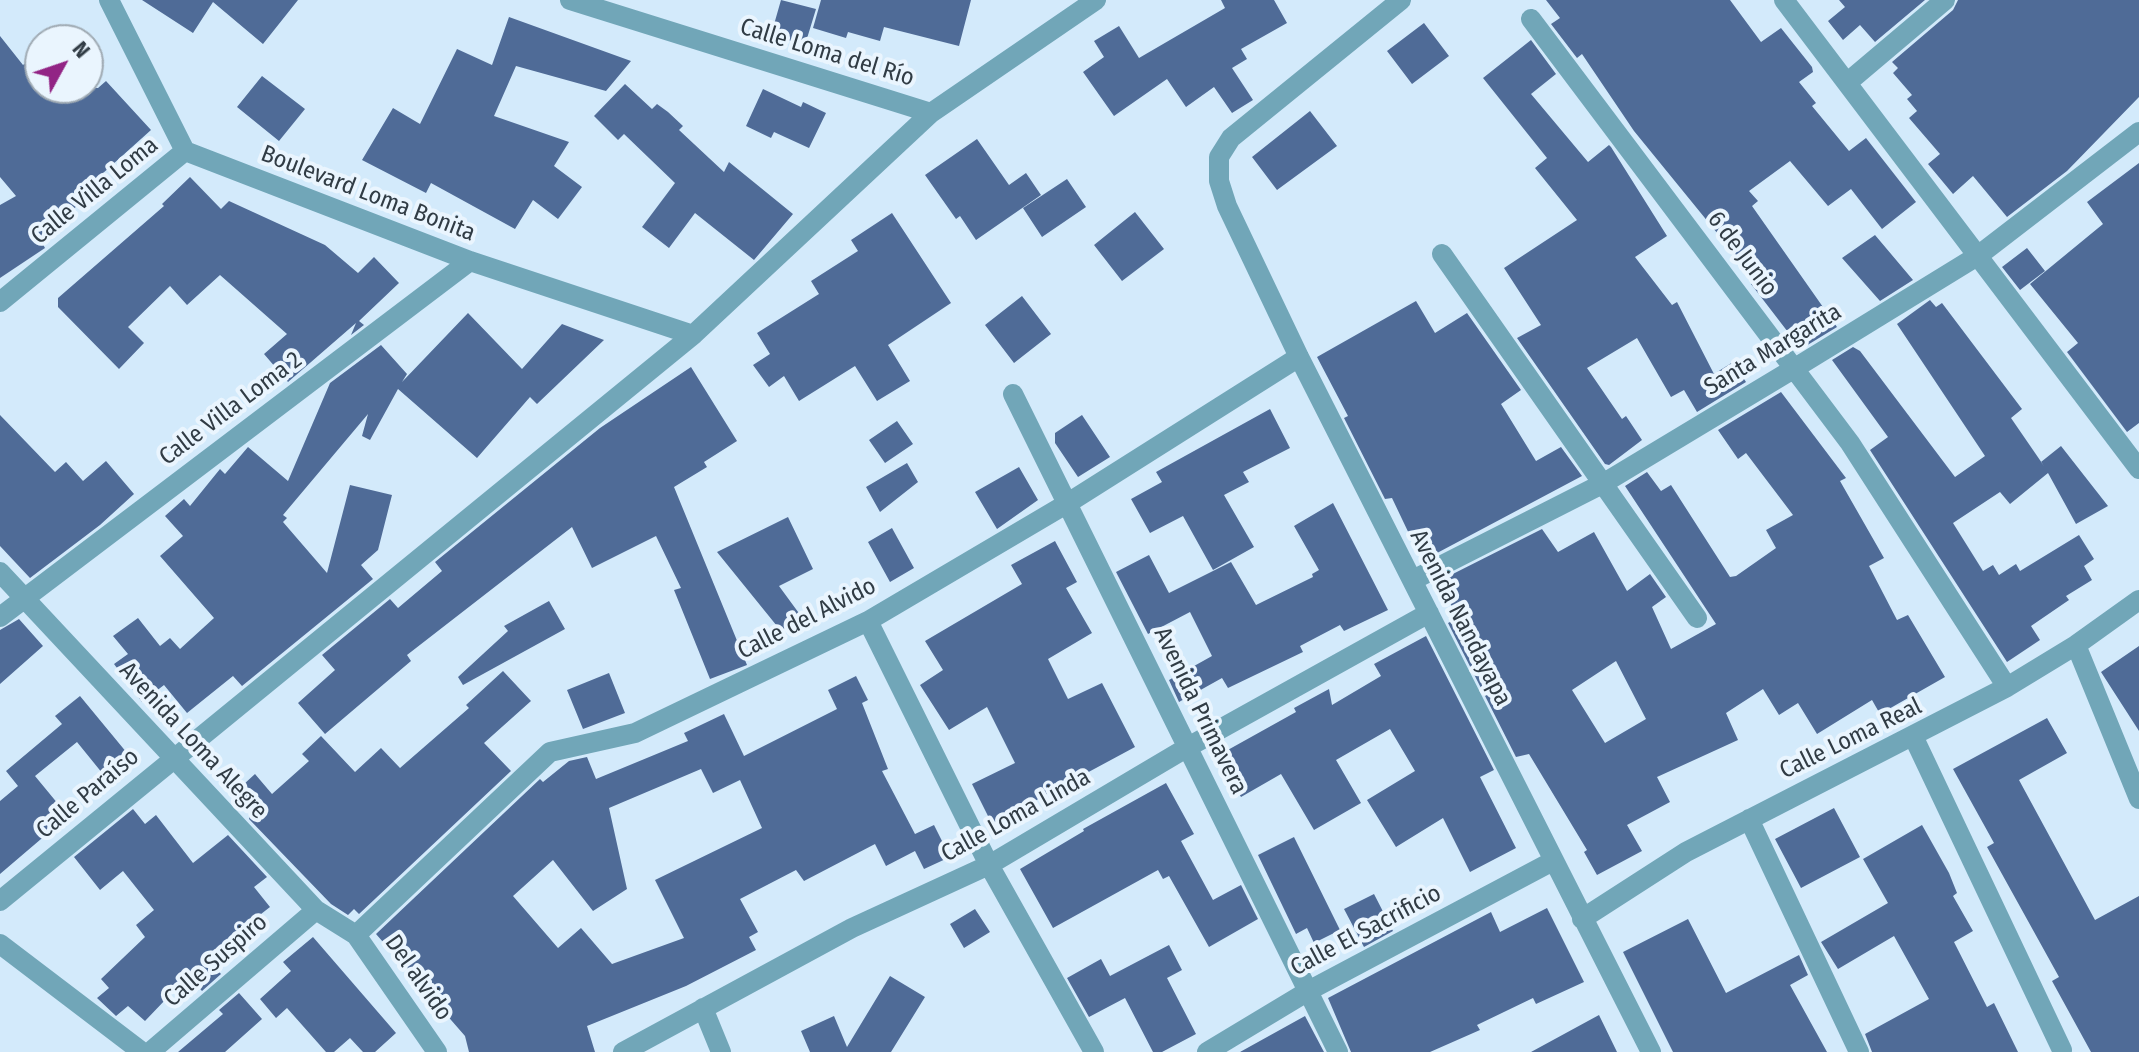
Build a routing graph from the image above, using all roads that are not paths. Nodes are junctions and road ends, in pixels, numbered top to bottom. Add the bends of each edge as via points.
1 (109, 0) edge
2 (570, 0) edge
3 (1096, 0) edge
4 (1401, 0) edge
5 (1784, 0) edge
6 (1945, 0) edge
7 (1531, 19) dead end
8 (1848, 82) junction
9 (931, 113) junction
10 (2139, 132) edge
11 (185, 151) junction
12 (1442, 254) dead end
13 (1979, 255) junction
14 (470, 261) junction
15 (0, 302) edge
16 (693, 335) junction
17 (1299, 357) junction
18 (1795, 368) junction
19 (1013, 394) dead end
20 (2139, 469) edge
21 (1604, 483) junction
22 (1068, 503) junction
23 (0, 572) edge
24 (1413, 580) junction
25 (24, 598) junction
26 (2139, 600) edge
27 (1429, 613) junction
28 (0, 617) edge
29 (1697, 618) dead end
30 (868, 621) junction
31 (2076, 645) junction
32 (2007, 687) junction
33 (1914, 738) junction
34 (1188, 747) junction
35 (173, 758) junction
36 (2139, 799) edge
37 (1749, 819) junction
38 (1553, 861) junction
39 (989, 865) junction
40 (0, 901) edge
41 (316, 910) junction
42 (1582, 919) junction
43 (356, 935) junction
44 (0, 944) edge
45 (1310, 990) junction
46 (703, 1008) junction
47 (2062, 1050) edge
48 (142, 1052) edge
49 (150, 1052) edge
50 (437, 1052) edge
51 (623, 1052) edge
52 (721, 1052) edge
53 (1094, 1052) edge
54 (1207, 1052) edge
55 (1338, 1052) edge
56 (1651, 1052) edge
57 (1859, 1052) edge

1 - 11 street
2 - 9 street, Calle Loma del Río
3 - 9 street
4 - 17 street, Avenida Nandayapa via 1231,138 1219,157 1227,206
5 - 8 street
6 - 8 street
7 - 18 street, 6 de Junio
8 - 13 street
9 - 16 street
10 - 13 street, Santa Margarita
11 - 14 street, Boulevard Loma Bonita
11 - 15 street, Calle Villa Loma
12 - 21 street
13 - 18 street, Santa Margarita
13 - 20 street
14 - 16 street, Boulevard Loma Bonita
14 - 25 street, Calle Villa Loma 2
16 - 35 street
17 - 22 street, Calle del Alvido
17 - 24 street, Avenida Nandayapa
18 - 21 street, Santa Margarita
18 - 32 street, 6 de Junio via 1890,501
19 - 22 street, Avenida Primavera
21 - 24 street, Santa Margarita
21 - 29 street
22 - 30 street, Calle del Alvido
22 - 34 street, Avenida Primavera
23 - 25 street, Avenida Loma Alegre
24 - 27 street, Avenida Nandayapa
25 - 28 street, Calle Villa Loma 2
25 - 35 street, Avenida Loma Alegre
26 - 31 street, Calle Loma Real
27 - 34 street, Calle Loma Linda
27 - 38 street, Avenida Nandayapa
30 - 39 street
30 - 43 street, Calle del Alvido via 635,733 550,752
31 - 32 street, Calle Loma Real
31 - 36 street
32 - 33 street, Calle Loma Real
33 - 37 street, Calle Loma Real
33 - 47 street
34 - 39 street, Calle Loma Linda
34 - 45 street, Avenida Primavera
35 - 40 street, Calle Paraíso
35 - 41 street, Avenida Loma Alegre
37 - 42 street, Calle Loma Real via 1686,852
37 - 57 street
38 - 42 street, Avenida Nandayapa
38 - 45 street, Calle El Sacrificio
39 - 46 street, Calle Loma Linda via 852,928
39 - 53 street
41 - 43 street, Avenida Loma Alegre
41 - 49 street, Calle Suspiro
42 - 56 street, Avenida Nandayapa
43 - 50 street, Del alvido
44 - 48 street
45 - 54 street, Calle El Sacrificio
45 - 55 street, Avenida Primavera
46 - 51 street, Calle Loma Linda
46 - 52 street

